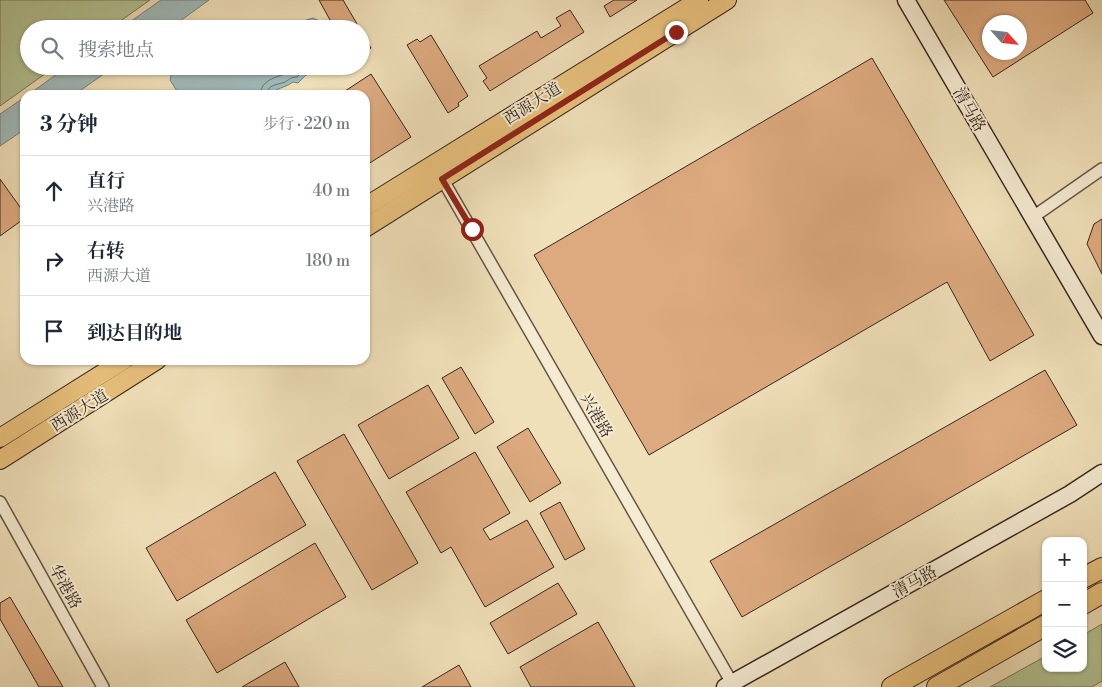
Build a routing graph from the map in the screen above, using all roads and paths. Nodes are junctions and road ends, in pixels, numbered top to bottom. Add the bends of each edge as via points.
1 (699, 0) edge
2 (727, 0) edge
3 (906, 0) edge
4 (1102, 168) edge
5 (438, 171) junction
6 (370, 205) edge
7 (1034, 217) junction
8 (370, 224) edge
9 (1102, 336) edge
10 (116, 365) edge
11 (149, 365) edge
12 (0, 438) edge
13 (0, 460) edge
14 (1102, 473) edge
15 (0, 502) edge
16 (1102, 568) edge
17 (1087, 576) edge
18 (1102, 593) edge
19 (1042, 602) edge
20 (1087, 602) edge
21 (1042, 627) edge
22 (728, 685) edge
23 (104, 687) edge
24 (892, 687) edge
25 (937, 687) edge

1 - 5 main road, 西源大道
2 - 5 main road, 西源大道
3 - 7 street, 清马路
4 - 7 street
5 - 6 main road, 西源大道
5 - 8 main road, 西源大道
5 - 22 street, 兴港路
7 - 9 street, 清马路
10 - 12 main road, 西源大道
11 - 13 main road, 西源大道
14 - 22 street, 清马路
15 - 23 street, 华港路
16 - 17 highway
18 - 20 highway
19 - 24 highway
21 - 25 highway

